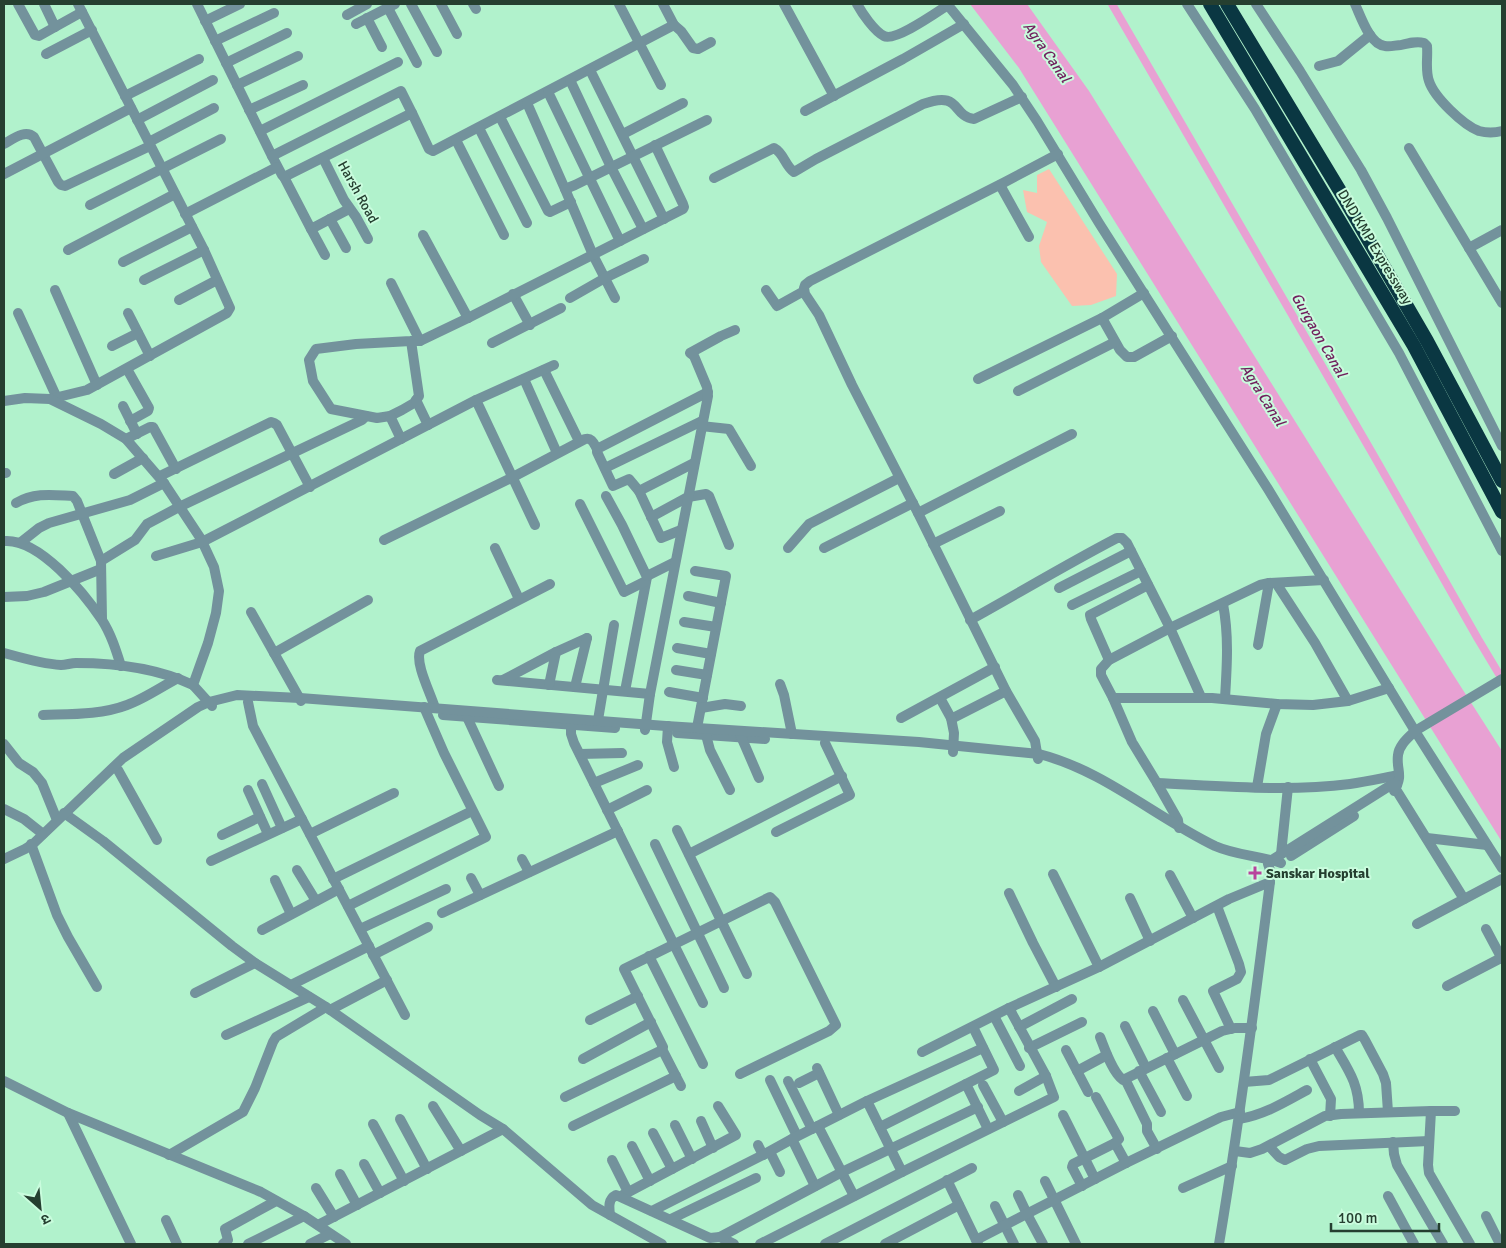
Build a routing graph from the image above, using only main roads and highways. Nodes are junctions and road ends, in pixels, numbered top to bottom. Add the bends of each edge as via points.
1 (1210, 4) edge
2 (1227, 4) edge
3 (1502, 481) edge
4 (1502, 512) edge

1 - 4 highway, DND KMP Expressway via 1414,346
2 - 3 highway, DND KMP Expressway via 1427,341

